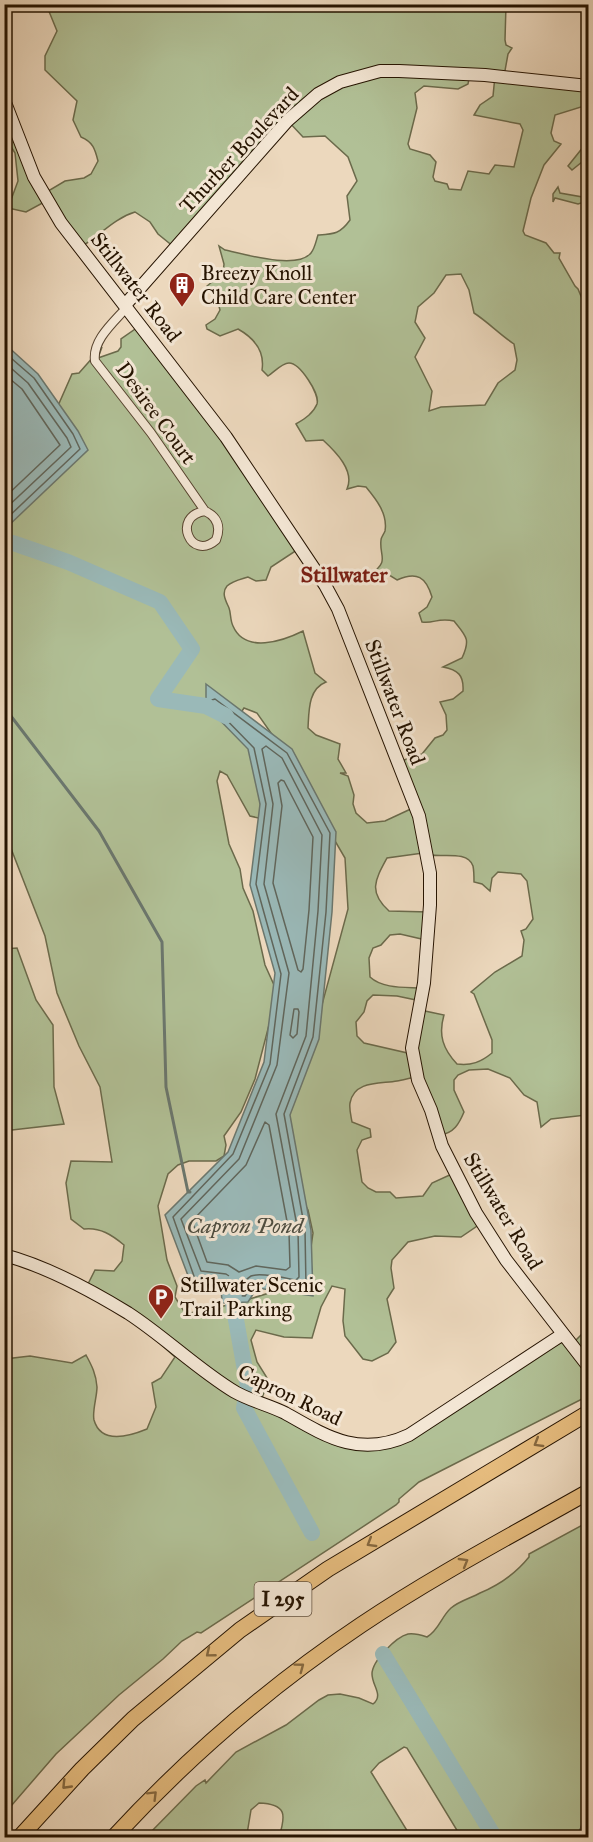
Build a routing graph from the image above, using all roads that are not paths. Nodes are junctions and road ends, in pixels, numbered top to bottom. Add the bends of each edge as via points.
1 (588, 86) edge
2 (4, 100) edge
3 (126, 306) junction
4 (205, 511) junction
5 (4, 1255) edge
6 (562, 1334) junction
7 (588, 1366) edge
8 (588, 1413) edge
9 (588, 1491) edge
10 (19, 1838) edge
11 (113, 1838) edge

1 - 3 street, Thurber Boulevard via 399,71 380,71 340,81 287,121
2 - 3 street, Stillwater Road via 41,190
3 - 4 street, Desiree Court via 99,341 95,361
3 - 6 street, Stillwater Road via 226,437 338,609 419,816 428,852 430,905 424,983 412,1048 418,1080 442,1146 476,1213
4 - 4 street, Desiree Court via 218,523 218,534 212,544 198,545 188,537 187,524 194,515
5 - 6 street, Capron Road via 79,1286 129,1314 237,1393 339,1441 365,1445 386,1444 409,1435
6 - 7 street, Stillwater Road
8 -> 10 highway, I 295 via 328,1569 240,1630 133,1719
11 -> 9 highway via 200,1750 308,1662 415,1591

